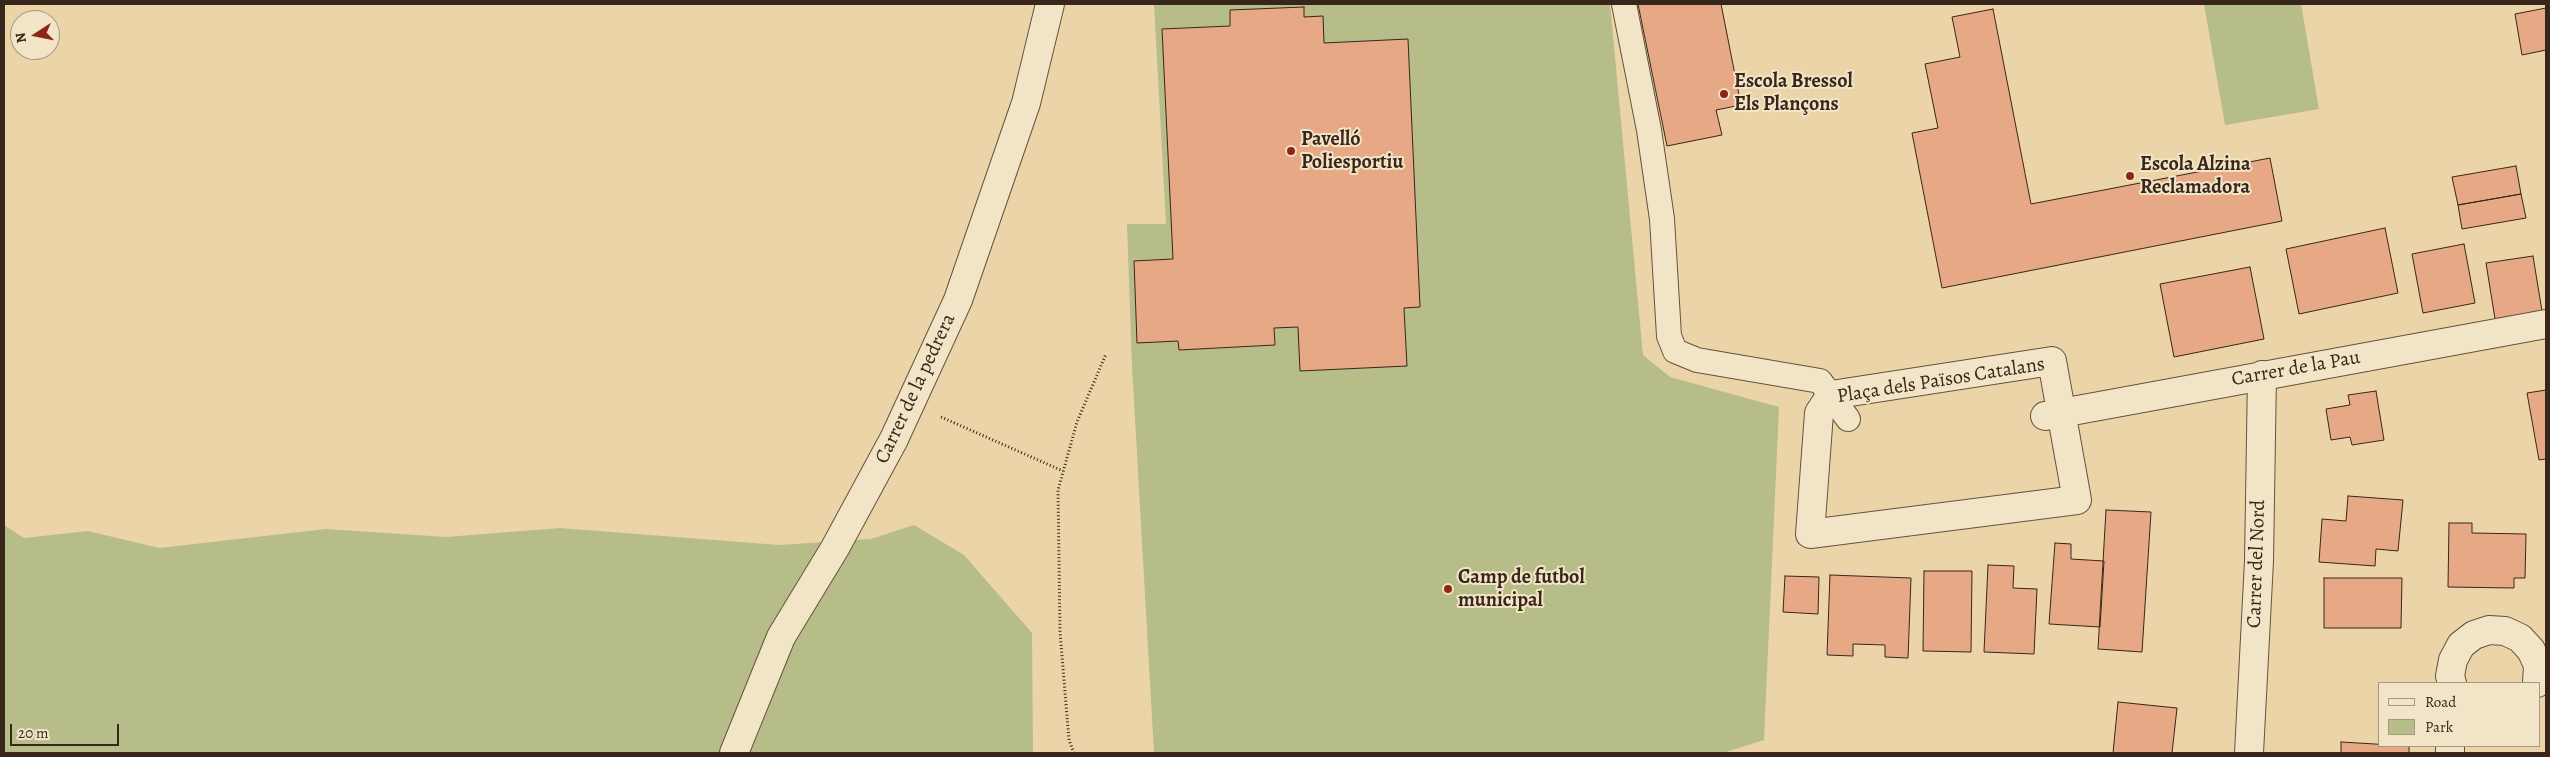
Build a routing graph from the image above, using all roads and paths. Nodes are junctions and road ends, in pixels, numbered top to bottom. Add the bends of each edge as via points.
1 (1050, 4) edge
2 (1624, 4) edge
3 (2546, 324) edge
4 (1106, 354) dead end
5 (2262, 375) junction
6 (1830, 395) junction
7 (911, 404) junction
8 (2045, 416) dead end
9 (1848, 419) dead end
10 (1063, 471) junction
11 (2452, 682) edge
12 (2537, 682) edge
13 (734, 753) edge
14 (1074, 753) edge
15 (2249, 753) edge

1 - 7 street, Carrer de la pedrera via 1026,103 958,300
2 - 6 street via 1650,130 1662,218 1669,336 1675,351 1697,360 1820,381
3 - 5 street, Carrer de la Pau
4 - 10 path via 1077,422
5 - 8 street, Carrer de la Pau
5 - 15 street, Carrer del Nord via 2259,561
6 - 6 street, Plaça dels Països Catalans via 1819,413 1810,534 2077,500 2052,361
6 - 9 street
7 - 10 path
7 - 13 street, Carrer de la pedrera via 835,548 781,637
10 - 14 path via 1058,490 1060,632 1069,740
11 - 12 street via 2453,660 2461,645 2474,635 2489,630 2520,638 2538,665

